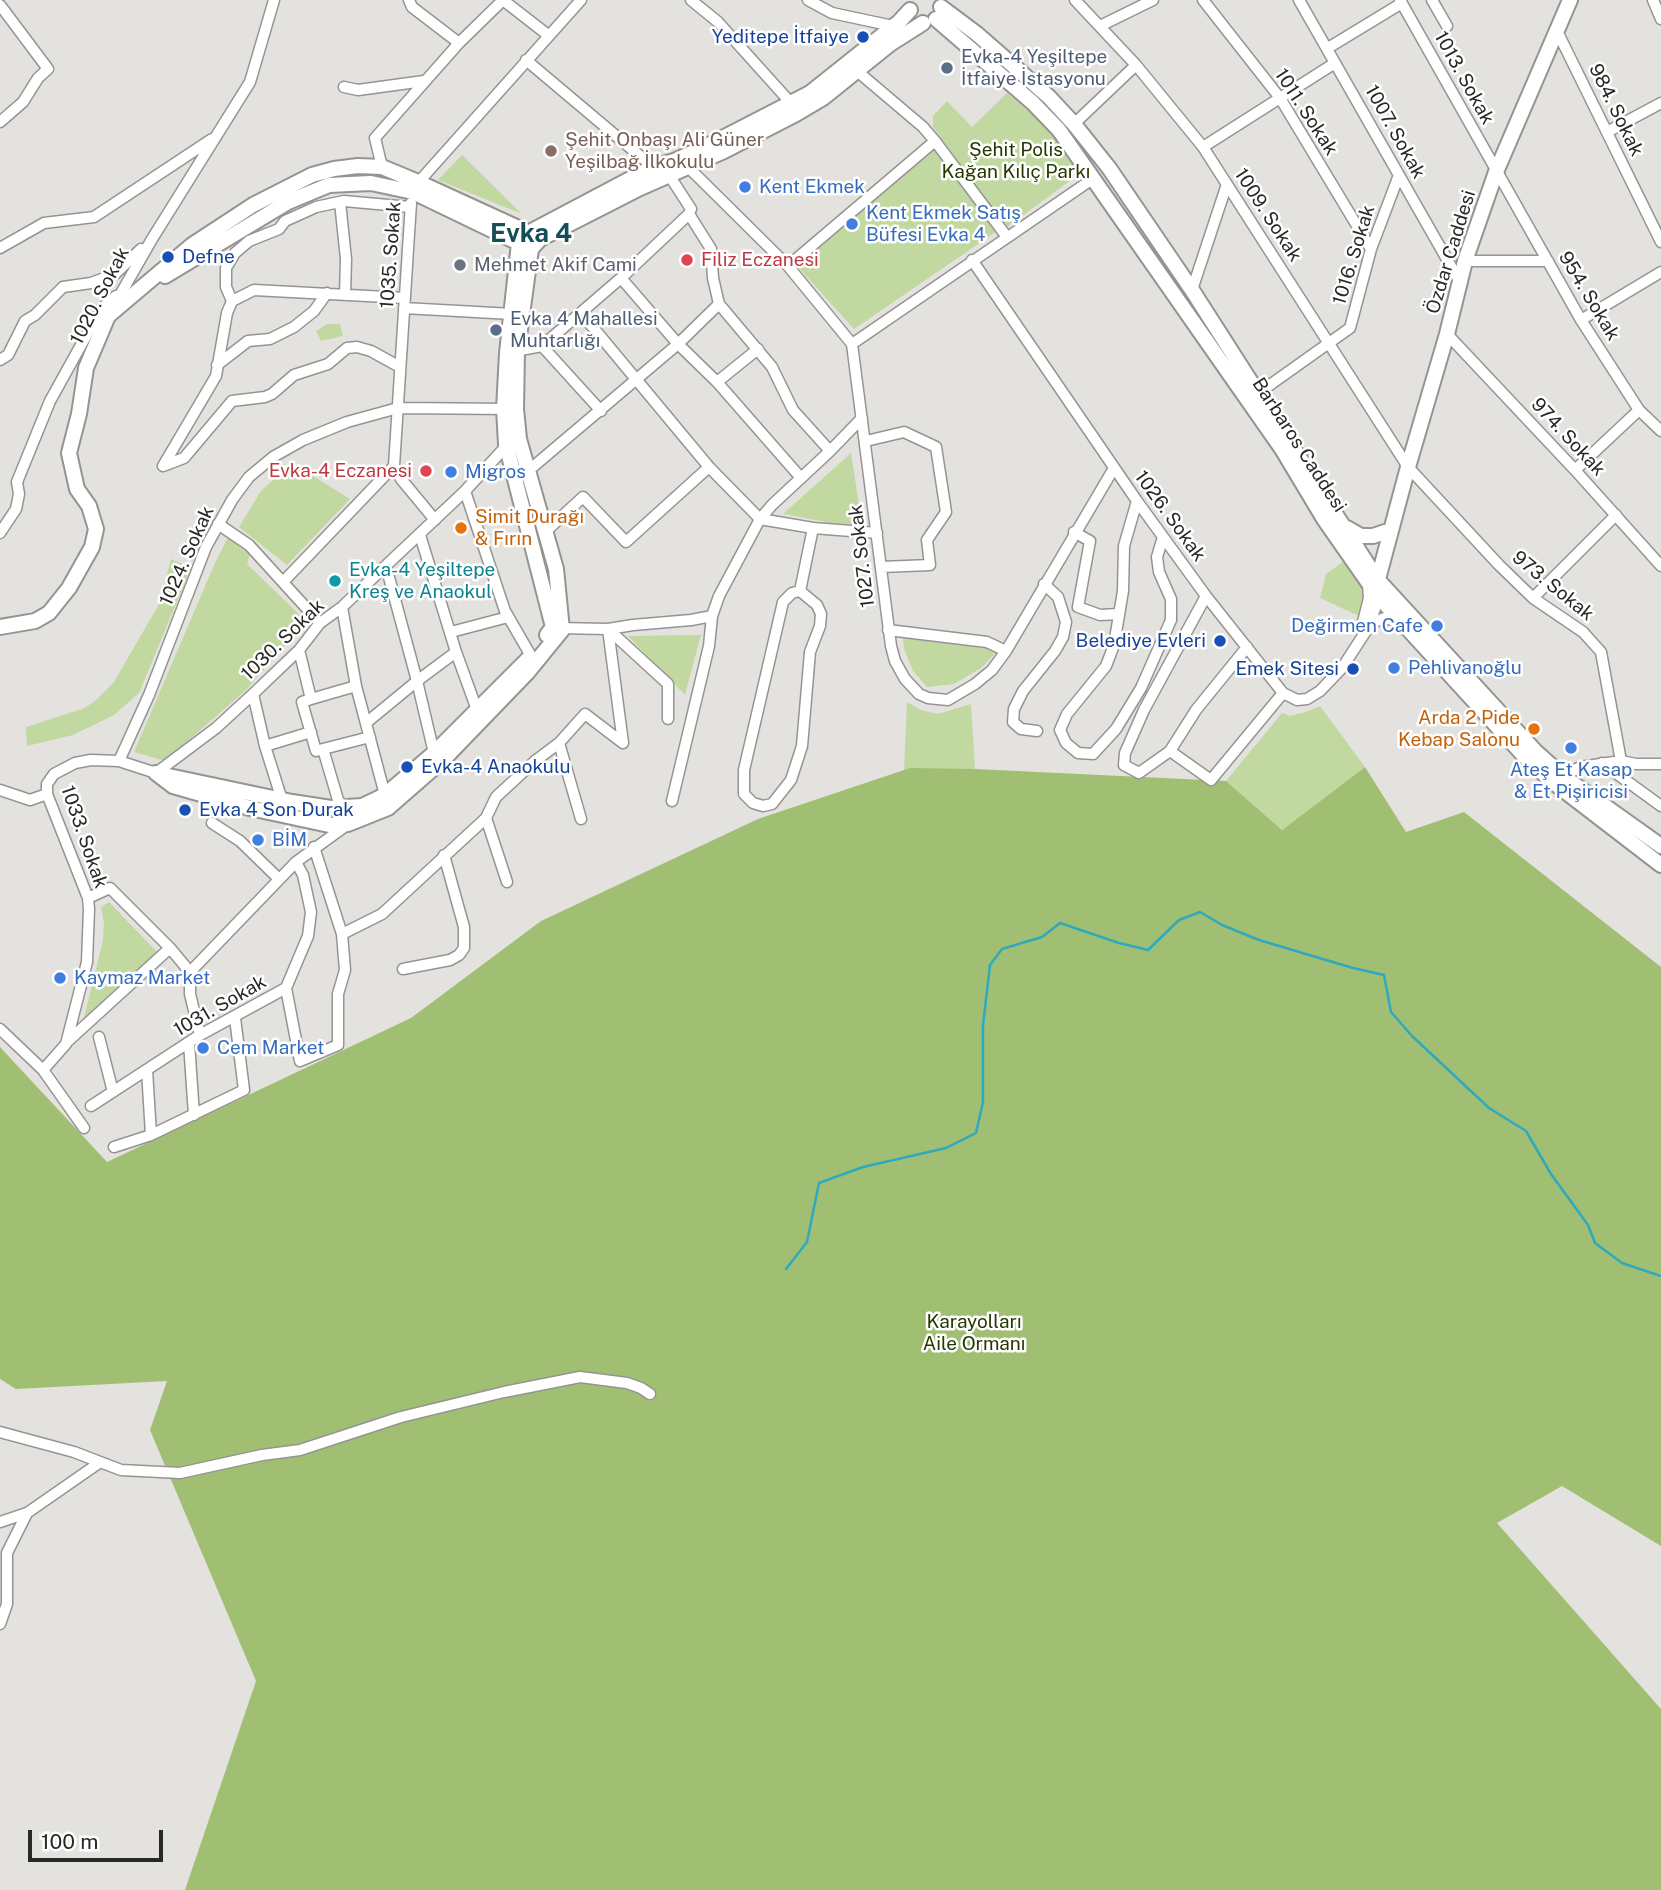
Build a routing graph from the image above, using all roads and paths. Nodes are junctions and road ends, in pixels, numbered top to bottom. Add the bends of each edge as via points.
1 (274, 0) edge
2 (409, 0) edge
3 (580, 0) edge
4 (691, 0) edge
5 (808, 0) edge
6 (1075, 0) edge
7 (1153, 0) edge
8 (1203, 0) edge
9 (1299, 0) edge
10 (1432, 0) edge
11 (1570, 0) edge
12 (1653, 0) edge
13 (1401, 1) edge
14 (908, 3) edge
15 (0, 5) edge
16 (938, 10) edge
17 (1661, 19) edge
18 (893, 26) junction
19 (1100, 26) junction
20 (1447, 26) dead end
21 (1557, 31) junction
22 (548, 35) junction
23 (459, 43) junction
24 (1328, 48) junction
25 (526, 60) junction
26 (1335, 63) junction
27 (1136, 65) junction
28 (857, 71) junction
29 (425, 81) junction
30 (344, 87) dead end
31 (1280, 98) junction
32 (1661, 103) edge
33 (793, 108) junction
34 (0, 122) edge
35 (1074, 124) junction
36 (1607, 132) junction
37 (215, 137) junction
38 (934, 141) junction
39 (1203, 147) junction
40 (382, 167) junction
41 (653, 167) junction
42 (671, 168) junction
43 (689, 168) junction
44 (1496, 172) junction
45 (1399, 176) junction
46 (1094, 178) junction
47 (1227, 184) junction
48 (416, 187) junction
49 (340, 202) junction
50 (411, 207) junction
51 (689, 214) junction
52 (1007, 237) junction
53 (152, 239) junction
54 (530, 241) junction
55 (1661, 242) edge
56 (0, 248) edge
57 (1371, 249) junction
58 (972, 260) junction
59 (1465, 261) junction
60 (1548, 261) junction
61 (788, 266) junction
62 (1661, 272) edge
63 (621, 278) junction
64 (1460, 282) junction
65 (1192, 290) junction
66 (136, 292) junction
67 (327, 293) junction
68 (119, 294) junction
69 (345, 295) junction
70 (232, 301) junction
71 (404, 303) junction
72 (719, 304) junction
73 (582, 313) junction
74 (512, 314) junction
75 (108, 316) junction
76 (1581, 320) junction
77 (1447, 334) junction
78 (678, 344) junction
79 (852, 344) junction
80 (1329, 344) junction
81 (542, 346) junction
82 (758, 349) junction
83 (512, 352) junction
84 (0, 360) edge
85 (217, 365) junction
86 (400, 366) junction
87 (634, 379) junction
88 (717, 382) junction
89 (1267, 387) dead end
90 (398, 408) junction
91 (510, 409) junction
92 (1639, 410) junction
93 (601, 411) junction
94 (862, 418) junction
95 (1661, 431) edge
96 (513, 441) junction
97 (866, 441) junction
98 (830, 451) junction
99 (394, 466) junction
100 (709, 467) junction
101 (1408, 467) junction
102 (1114, 468) junction
103 (1575, 470) junction
104 (528, 471) junction
105 (801, 478) junction
106 (465, 491) junction
107 (1137, 501) junction
108 (1616, 515) junction
109 (760, 519) junction
110 (435, 520) junction
111 (218, 524) junction
112 (1342, 524) junction
113 (813, 528) junction
114 (1389, 528) junction
115 (545, 531) junction
116 (1, 532) edge
117 (1074, 532) junction
118 (877, 533) junction
119 (420, 536) junction
120 (1163, 537) junction
121 (386, 566) junction
122 (1661, 566) edge
123 (881, 567) junction
124 (283, 582) junction
125 (1373, 582) junction
126 (1044, 584) junction
127 (800, 591) junction
128 (1206, 596) junction
129 (1533, 597) junction
130 (342, 607) junction
131 (1118, 614) junction
132 (712, 615) junction
133 (508, 617) junction
134 (320, 624) junction
135 (1370, 624) junction
136 (1403, 624) junction
137 (0, 628) edge
138 (558, 629) junction
139 (608, 629) junction
140 (888, 630) junction
141 (451, 632) junction
142 (1363, 634) junction
143 (1247, 647) junction
144 (299, 650) junction
145 (1006, 651) junction
146 (456, 652) junction
147 (531, 656) junction
148 (417, 681) junction
149 (356, 686) junction
150 (1283, 693) junction
151 (253, 694) junction
152 (311, 699) junction
153 (477, 710) junction
154 (668, 719) dead end
155 (366, 723) junction
156 (1037, 731) dead end
157 (311, 732) junction
158 (370, 737) junction
159 (559, 743) junction
160 (265, 746) junction
161 (323, 749) junction
162 (1170, 751) junction
163 (434, 753) junction
164 (119, 761) junction
165 (1621, 761) junction
166 (1602, 763) junction
167 (1661, 764) edge
168 (156, 773) junction
169 (1558, 779) junction
170 (0, 790) edge
171 (47, 794) junction
172 (385, 795) junction
173 (282, 800) junction
174 (672, 801) dead end
175 (362, 806) junction
176 (1661, 806) edge
177 (344, 808) junction
178 (486, 818) junction
179 (581, 819) dead end
180 (212, 822) dead end
181 (348, 824) junction
182 (1661, 846) edge
183 (314, 847) junction
184 (444, 855) junction
185 (296, 862) junction
186 (1661, 865) edge
187 (279, 879) junction
188 (507, 882) dead end
189 (88, 898) junction
190 (342, 934) junction
191 (170, 948) junction
192 (403, 969) dead end
193 (190, 972) junction
194 (286, 988) junction
195 (235, 1018) junction
196 (0, 1029) edge
197 (200, 1035) junction
198 (99, 1037) dead end
199 (189, 1042) junction
200 (66, 1044) junction
201 (43, 1070) junction
202 (147, 1070) junction
203 (113, 1092) junction
204 (91, 1106) dead end
205 (194, 1115) junction
206 (84, 1128) dead end
207 (151, 1135) junction
208 (114, 1147) dead end
209 (650, 1394) dead end
210 (0, 1432) edge
211 (99, 1463) junction
212 (27, 1513) junction
213 (0, 1522) edge
214 (0, 1623) edge

1 - 37 street, 1020. Sokak via 254,73
2 - 23 street
3 - 22 street, 1035. Sokak
4 - 33 street via 718,22
5 - 18 street via 832,13
6 - 19 street, 1009. Sokak
7 - 19 street
8 - 31 street, 1011. Sokak
9 - 24 street, 1007. Sokak
10 - 20 street
11 - 21 main road, Özdar Caddesi
12 - 17 street
13 - 24 street
13 - 44 street, 1013. Sokak
14 - 16 main road via 915,18
14 - 18 main road
15 - 34 street via 48,69 23,102
16 - 28 main road
16 - 35 main road, Barbaros Caddesi via 977,34
16 - 46 main road, Barbaros Caddesi via 1059,130
18 - 33 main road
19 - 27 street, 1009. Sokak
21 - 36 street, 984. Sokak
21 - 44 main road, Özdar Caddesi
22 - 23 street via 503,0
22 - 25 street, 1035. Sokak
23 - 29 street
24 - 26 street, 1007. Sokak
25 - 41 street
25 - 48 street, 1035. Sokak
26 - 31 street
26 - 45 street, 1007. Sokak
27 - 35 street
27 - 39 street, 1009. Sokak
28 - 33 main road via 823,98
28 - 38 street
29 - 30 street via 358,90
29 - 40 street via 375,138
31 - 39 street
31 - 57 street, 1011. Sokak
32 - 36 street
33 - 42 main road
33 - 43 main road
35 - 65 main road, Barbaros Caddesi
36 - 55 street, 984. Sokak
37 - 53 street, 1020. Sokak
37 - 56 street via 93,217 44,223
38 - 52 street
38 - 61 street
39 - 47 street, 1009. Sokak
40 - 48 main road
40 - 66 main road via 312,175 253,205 192,245
41 - 42 main road
41 - 54 main road
42 - 43 main road
42 - 51 street via 691,209
42 - 54 main road
43 - 61 street
44 - 59 main road, Özdar Caddesi
44 - 60 street, 954. Sokak
45 - 57 street, 1016. Sokak
45 - 64 street, 1007. Sokak
46 - 52 street
46 - 125 main road, Barbaros Caddesi
47 - 65 street
47 - 80 street, 1009. Sokak
48 - 50 street, 1035. Sokak
48 - 54 main road
48 - 66 main road via 329,185 288,202
49 - 50 street
49 - 69 street
49 - 70 street via 285,221 279,229 235,253 226,268
50 - 71 street, 1035. Sokak
51 - 63 street
51 - 72 street via 711,249
52 - 58 street
53 - 68 street, 1020. Sokak
53 - 84 street via 115,274 63,287 25,321 8,355
54 - 74 main road
54 - 83 main road
57 - 80 street, 1016. Sokak via 1350,328
58 - 79 street
58 - 102 street, 1026. Sokak
59 - 60 street
59 - 64 main road, Özdar Caddesi
60 - 76 street, 954. Sokak
61 - 79 street
62 - 76 street
63 - 73 street
63 - 78 street
64 - 77 main road, Özdar Caddesi
65 - 112 main road, Barbaros Caddesi
66 - 75 main road
67 - 69 street
67 - 70 street via 254,290
67 - 85 street via 294,327 270,340 248,341
68 - 75 street, 1020. Sokak
68 - 116 street via 101,309 50,401 17,482 16,509
69 - 71 street
70 - 85 street
71 - 74 street
71 - 86 street, 1035. Sokak
72 - 78 street
72 - 82 street
73 - 81 street
73 - 87 street
74 - 83 main road
75 - 137 main road, 1020. Sokak via 86,368 69,453 77,489 89,506 96,529 92,547 49,613 36,621
76 - 92 street, 954. Sokak
77 - 101 main road, Özdar Caddesi
77 - 103 street, 974. Sokak
78 - 87 street
78 - 88 street
79 - 94 street, 1027. Sokak
80 - 89 street, 1016. Sokak
80 - 101 street, 1009. Sokak
81 - 83 street
81 - 93 street
82 - 88 street
82 - 98 street via 793,410
83 - 91 main road
85 - 86 street via 216,376 163,466 184,458 232,401 272,394 294,375 328,363 346,348 371,351
86 - 90 street, 1035. Sokak
87 - 93 street
87 - 100 street
88 - 105 street
90 - 91 street, 1024. Sokak
90 - 99 street, 1035. Sokak
90 - 111 street, 1024. Sokak via 347,422 273,457 249,477
91 - 96 main road
92 - 95 street, 954. Sokak
92 - 103 street
93 - 104 street
94 - 97 street, 1027. Sokak
94 - 98 street
96 - 104 main road
96 - 106 street, 1030. Sokak
96 - 138 main road
97 - 118 street, 1027. Sokak
97 - 123 street via 904,432 936,447 946,512 928,540 930,565
98 - 105 street
99 - 110 street
99 - 124 street
100 - 109 street
100 - 115 street via 626,542 583,497
101 - 114 main road, Özdar Caddesi
101 - 129 street, 973. Sokak
102 - 107 street, 1026. Sokak
102 - 117 street, 1027. Sokak
103 - 108 street, 974. Sokak
104 - 115 main road
105 - 109 street
106 - 110 street, 1030. Sokak
106 - 133 street
107 - 120 street, 1026. Sokak
107 - 131 street via 1124,546
108 - 122 street, 974. Sokak
108 - 129 street
109 - 113 street
109 - 132 street
110 - 119 street, 1030. Sokak
111 - 124 street via 249,545
111 - 164 street, 1024. Sokak
112 - 114 main road via 1362,536
112 - 125 main road, Barbaros Caddesi
113 - 118 street
113 - 127 street
114 - 125 main road, Özdar Caddesi
115 - 138 main road via 555,569
117 - 126 street, 1027. Sokak
117 - 131 street via 1090,541 1077,607 1100,615
118 - 123 street, 1027. Sokak
119 - 121 street, 1030. Sokak
119 - 141 street
120 - 128 street, 1026. Sokak
120 - 131 street via 1157,557 1171,599 1171,620 1141,688 1116,729 1093,754 1078,753 1060,730 1067,714 1106,666
121 - 130 street, 1030. Sokak
121 - 148 street
123 - 140 street, 1027. Sokak
124 - 134 street
125 - 135 street via 1377,603
125 - 136 main road, Barbaros Caddesi
125 - 142 street
125 - 169 main road, Barbaros Caddesi
126 - 145 street, 1027. Sokak
126 - 156 street via 1058,597 1066,622 1063,637 1023,691 1013,722 1021,729
127 - 127 street via 821,614 810,652 802,746 791,780 772,804 763,806 744,794 744,770 783,602
128 - 143 street, 1026. Sokak
128 - 162 street via 1144,710 1124,765 1139,773
129 - 165 street, 973. Sokak via 1583,632 1601,653
130 - 134 street, 1030. Sokak
130 - 149 street
132 - 139 street
132 - 174 street via 709,646
133 - 141 street
133 - 147 street
134 - 144 street, 1030. Sokak
135 - 136 street via 1384,618
135 - 142 street
136 - 169 main road, Barbaros Caddesi via 1527,759
138 - 139 street
138 - 147 main road
138 - 181 main road via 527,673 444,759 388,808
139 - 154 street via 668,684
139 - 159 street via 623,743 585,714
140 - 145 street via 987,642
140 - 145 street, 1027. Sokak via 895,661 905,679 928,698 948,700 959,694 992,670
141 - 146 street
142 - 150 street via 1348,661 1320,691 1297,700
143 - 150 street, 1026. Sokak
143 - 162 street via 1196,710
144 - 151 street, 1030. Sokak
144 - 152 street
146 - 148 street
146 - 153 street
147 - 153 main road
148 - 155 street
148 - 163 street
149 - 152 street
149 - 155 street
150 - 162 street via 1211,780
151 - 160 street
151 - 168 street, 1030. Sokak
152 - 157 street via 302,702
153 - 163 main road
155 - 158 street
157 - 160 street
157 - 161 street via 316,751
158 - 161 street
158 - 172 street
159 - 178 street via 496,797
159 - 179 street
160 - 173 street
161 - 177 street
163 - 172 main road
164 - 168 street
164 - 171 street, 1033. Sokak via 75,763 54,774
165 - 166 street
165 - 167 street
166 - 169 street via 1580,767
166 - 176 street
168 - 173 main road
168 - 181 main road via 173,786 250,808 329,825
169 - 182 main road, Barbaros Caddesi
169 - 186 main road, Barbaros Caddesi
170 - 171 street via 30,800
171 - 189 street, 1033. Sokak
172 - 175 main road
173 - 177 main road
175 - 177 main road
175 - 181 street
178 - 184 street
178 - 188 street
180 - 187 street via 240,841
181 - 183 street
183 - 185 street
183 - 190 street
184 - 190 street via 382,915
184 - 192 street via 464,927 464,948 450,960
185 - 187 street
185 - 194 street, 1031. Sokak via 311,912 309,936
187 - 193 street
189 - 191 street via 110,888
189 - 200 street, 1033. Sokak via 87,962
190 - 194 street via 345,970 338,995 338,1045 300,1061
191 - 193 street
191 - 200 street
193 - 197 street
194 - 195 street, 1031. Sokak
195 - 197 street, 1031. Sokak
195 - 205 street via 244,1090
196 - 201 street
197 - 199 street, 1031. Sokak
198 - 203 street
199 - 202 street, 1031. Sokak
199 - 205 street
200 - 201 street, 1033. Sokak
201 - 206 street
202 - 203 street, 1031. Sokak
202 - 207 street
203 - 204 street, 1031. Sokak
205 - 207 street
207 - 208 street
209 - 211 street via 627,1383 580,1377 401,1417 300,1450 180,1473 121,1470
210 - 211 street
211 - 212 street
212 - 213 street
212 - 214 street via 7,1553 7,1604

